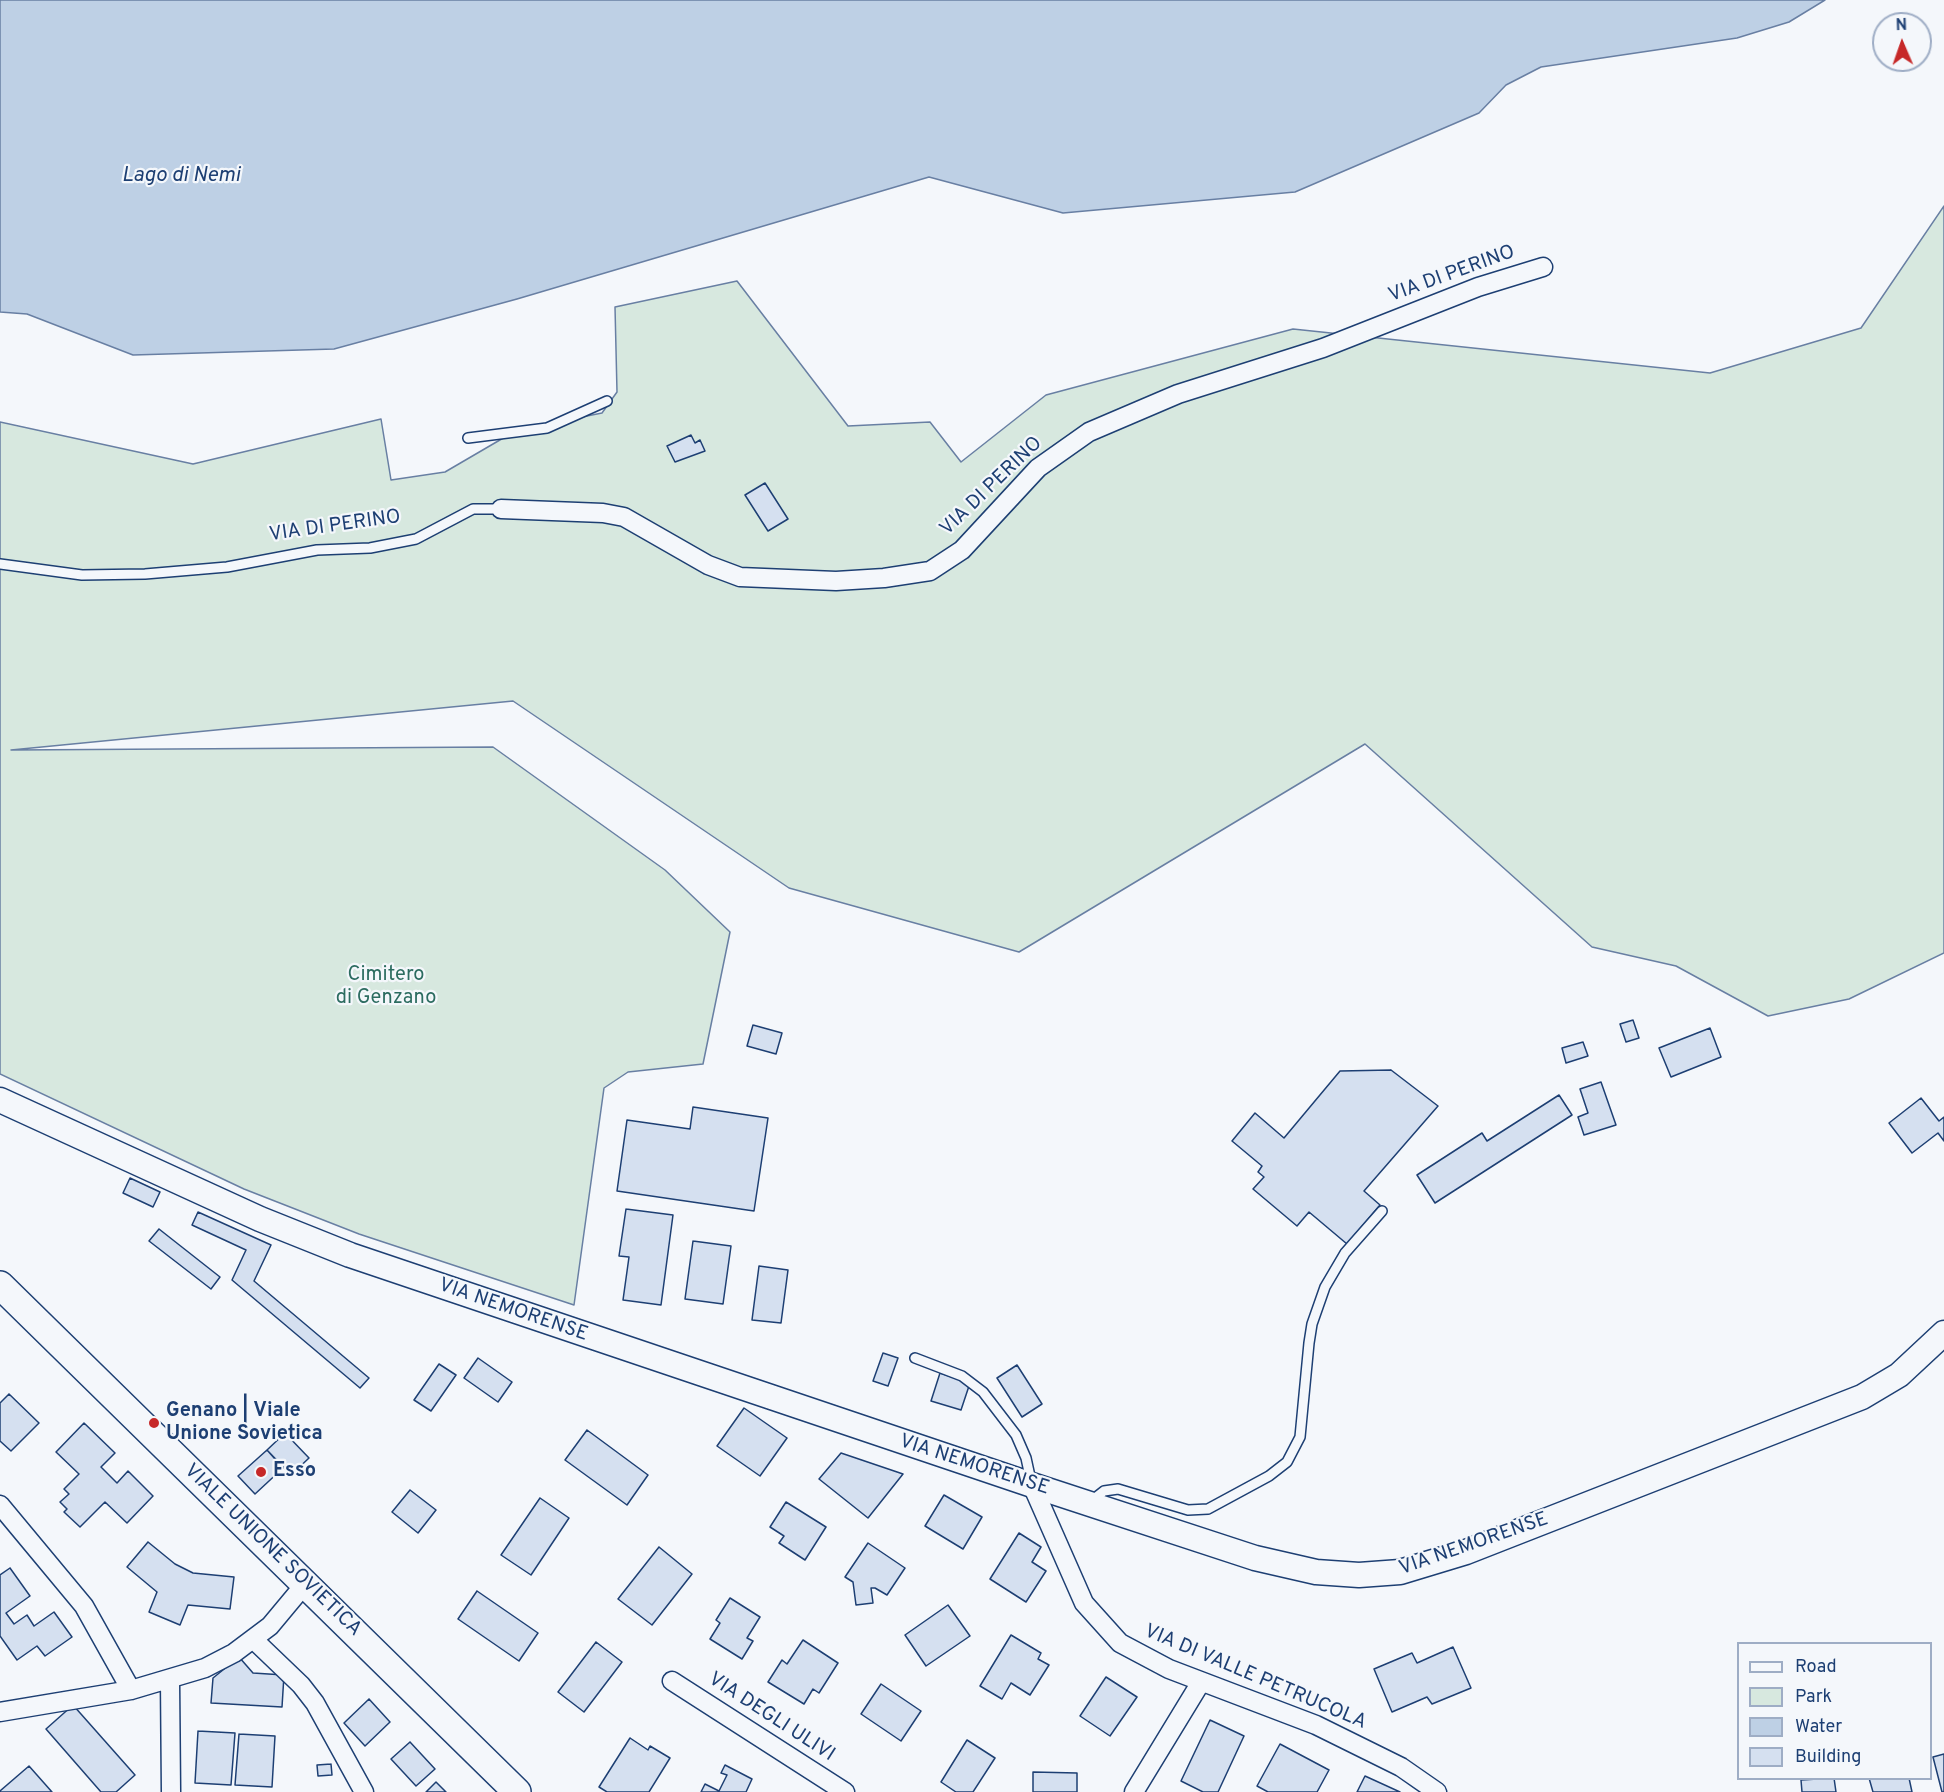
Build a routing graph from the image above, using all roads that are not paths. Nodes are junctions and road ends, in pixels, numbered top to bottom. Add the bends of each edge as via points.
1 (1543, 267) dead end
2 (607, 401) dead end
3 (468, 438) dead end
4 (501, 509) joint
5 (0, 564) edge
6 (0, 1100) edge
7 (1382, 1211) dead end
8 (0, 1285) edge
9 (1944, 1334) edge
10 (915, 1358) dead end
11 (1032, 1485) junction
12 (1089, 1504) junction
13 (0, 1505) edge
14 (305, 1584) junction
15 (253, 1639) junction
16 (170, 1680) junction
17 (672, 1681) dead end
18 (1201, 1682) junction
19 (131, 1690) junction
20 (0, 1712) edge
21 (171, 1792) edge
22 (364, 1792) edge
23 (517, 1792) edge
24 (845, 1792) edge
25 (1136, 1792) edge
26 (1437, 1792) edge

1 - 4 street, VIA DI PERINO via 1478,287 1323,348 1178,394 1089,432 1038,468 962,550 930,571 836,581 740,577 708,565 624,518 603,513
2 - 3 lane via 547,428
4 - 5 lane, VIA DI PERINO via 473,509 416,539 370,548 317,550 227,567 82,575
6 - 11 main road, VIA NEMORENSE via 251,1215 351,1255
7 - 12 lane via 1345,1253 1321,1296 1309,1343 1300,1437 1287,1462 1208,1509 1188,1510 1118,1489 1098,1494
8 - 14 main road, VIALE UNIONE SOVIETICA
9 - 12 main road, VIA NEMORENSE via 1887,1384 1852,1401 1466,1552 1400,1572 1349,1575 1281,1566
10 - 11 lane via 962,1376 983,1392 1016,1435
11 - 12 main road, VIA NEMORENSE
11 - 18 street, VIA DI VALLE PETRUCOLA via 1072,1578 1096,1619 1130,1650
13 - 19 street via 84,1606
14 - 15 street via 278,1618
14 - 23 main road, VIALE UNIONE SOVIETICA
15 - 16 street via 216,1664
15 - 22 street via 308,1694
16 - 19 street
16 - 21 street
17 - 24 street, VIA DEGLI ULIVI
18 - 25 street
18 - 26 street, VIA DI VALLE PETRUCOLA via 1316,1725 1401,1767
19 - 20 street

